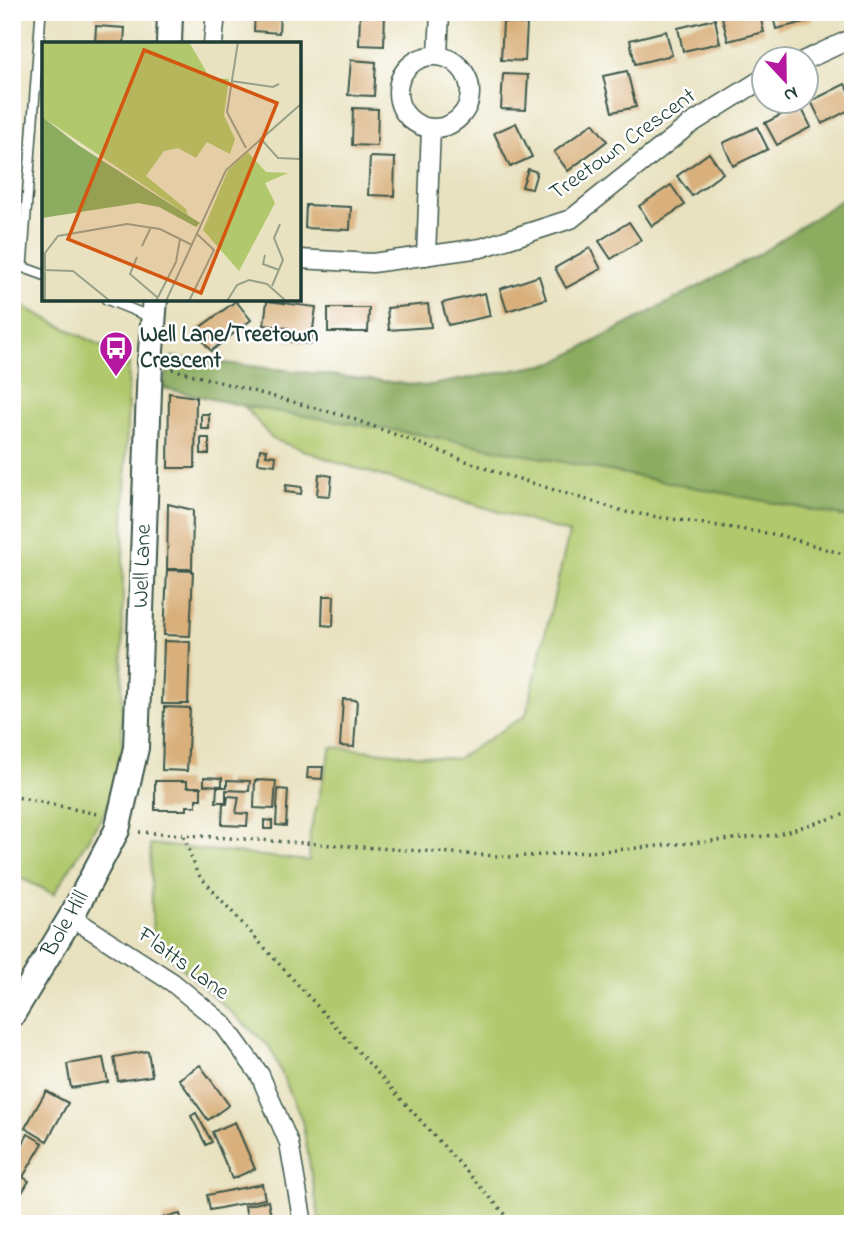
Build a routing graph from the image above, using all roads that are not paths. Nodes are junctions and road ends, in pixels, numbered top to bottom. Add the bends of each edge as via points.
1 (41, 12) edge
2 (170, 12) edge
3 (216, 12) edge
4 (440, 12) edge
5 (853, 38) edge
6 (169, 42) edge
7 (213, 42) edge
8 (820, 53) edge
9 (438, 55) junction
10 (750, 87) edge
11 (431, 128) junction
12 (426, 256) junction
13 (301, 259) edge
14 (42, 274) edge
15 (116, 301) edge
16 (155, 309) edge
17 (118, 825) joint
18 (71, 917) junction
19 (14, 1007) edge
20 (303, 1224) edge

1 - 14 lane via 22,267
2 - 6 street
3 - 7 street
4 - 9 street
5 - 8 street
9 - 11 street via 466,73 471,95 468,107 453,124
9 - 11 street via 413,62 399,82 401,107 408,118
10 - 12 street, Treetown Crescent via 688,125 571,219 481,248
11 - 12 street
12 - 13 street, Treetown Crescent via 372,263
15 - 16 lane
16 - 17 street, Well Lane via 136,748
17 - 18 street, Bole Hill
18 - 19 street, Bole Hill
18 - 20 street, Flatts Lane via 172,982 223,1024 260,1075 289,1143

